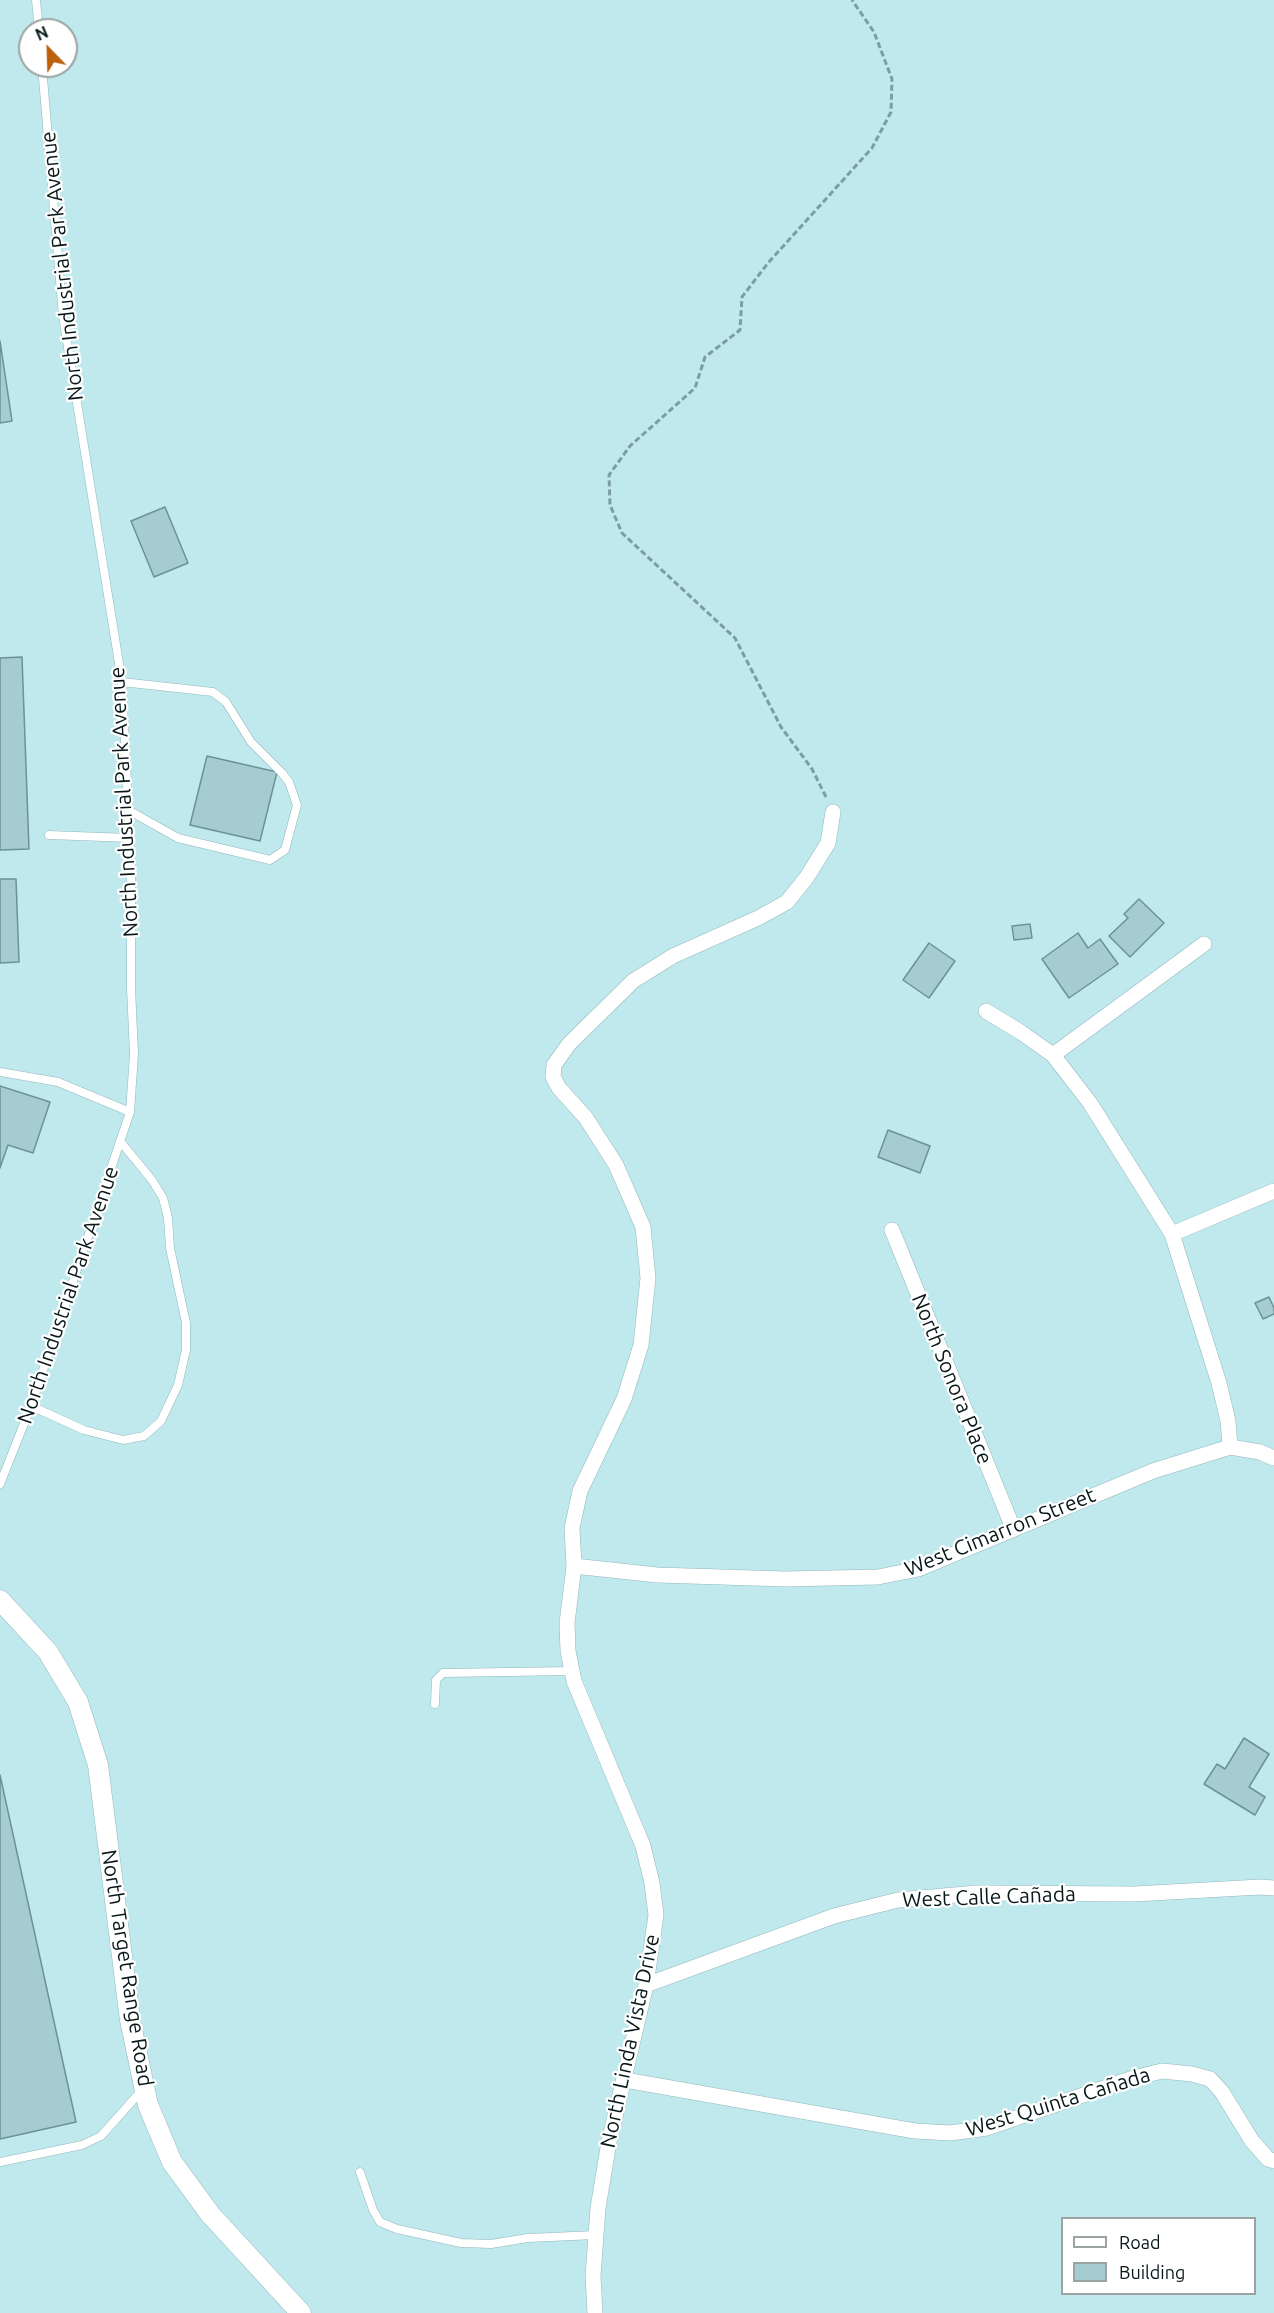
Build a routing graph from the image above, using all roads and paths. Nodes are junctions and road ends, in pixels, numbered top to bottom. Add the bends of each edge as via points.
1 (36, 0) edge
2 (852, 0) edge
3 (38, 18) edge
4 (43, 78) edge
5 (122, 682) junction
6 (128, 810) junction
7 (833, 812) joint
8 (50, 835) dead end
9 (130, 838) junction
10 (1203, 944) dead end
11 (986, 1011) dead end
12 (1053, 1055) junction
13 (0, 1072) edge
14 (130, 1112) junction
15 (120, 1141) junction
16 (1274, 1191) edge
17 (892, 1230) dead end
18 (1172, 1234) junction
19 (31, 1406) junction
20 (1230, 1447) junction
21 (1274, 1458) edge
22 (0, 1484) edge
23 (1013, 1528) junction
24 (574, 1566) junction
25 (0, 1600) edge
26 (572, 1671) junction
27 (435, 1704) dead end
28 (1274, 1888) edge
29 (646, 1985) junction
30 (625, 2080) junction
31 (144, 2087) junction
32 (1274, 2161) edge
33 (0, 2162) edge
34 (360, 2172) dead end
35 (596, 2235) junction
36 (301, 2313) edge
37 (595, 2313) edge

1 - 3 lane
2 - 7 path via 874,32 892,79 891,112 872,147 742,297 740,330 705,357 695,388 630,446 609,475 610,505 622,533 735,638 781,728 812,769
4 - 5 lane, North Industrial Park Avenue via 63,316
5 - 6 lane, North Industrial Park Avenue
5 - 6 lane via 213,692 226,702 251,742 289,782 297,805 285,850 270,860 178,838
6 - 9 lane, North Industrial Park Avenue
7 - 24 street, North Linda Vista Drive via 828,843 787,902 674,956 633,981 569,1044 554,1065 553,1077 558,1088 586,1118 616,1165 643,1227 648,1278 641,1345 624,1399 580,1491 572,1528
8 - 9 lane
9 - 14 lane, North Industrial Park Avenue via 134,1054
10 - 12 street
11 - 12 street
12 - 18 street via 1090,1103
13 - 14 lane via 58,1082
14 - 15 lane, North Industrial Park Avenue
15 - 19 lane, North Industrial Park Avenue
15 - 19 lane via 152,1180 163,1198 168,1218 170,1248 186,1323 186,1350 178,1385 161,1421 144,1437 123,1440 84,1430
16 - 18 street
17 - 23 street, North Sonora Place
18 - 20 street via 1219,1383
19 - 22 lane, North Industrial Park Avenue
20 - 21 street, West Cimarron Street
20 - 23 street, West Cimarron Street via 1153,1471
23 - 24 street, West Cimarron Street via 918,1569 878,1577 657,1575
24 - 26 street, North Linda Vista Drive via 567,1623
25 - 31 street, North Target Range Road via 48,1652 78,1702 98,1765 130,2019
26 - 27 lane via 443,1673 436,1680
26 - 29 street, North Linda Vista Drive via 643,1846 652,1883 656,1915
28 - 29 street, West Calle Cañada via 1134,1894 977,1893 898,1900 834,1916
29 - 30 street, North Linda Vista Drive
30 - 32 street, West Quinta Cañada via 915,2131 950,2133 987,2128 1162,2071 1192,2074 1210,2079 1252,2140
30 - 35 street, North Linda Vista Drive via 609,2142
31 - 33 lane via 101,2136 82,2145
31 - 36 street, North Target Range Road via 172,2162 210,2214
34 - 35 lane via 366,2196 380,2222 416,2234 460,2243 491,2244
35 - 37 street, North Linda Vista Drive

